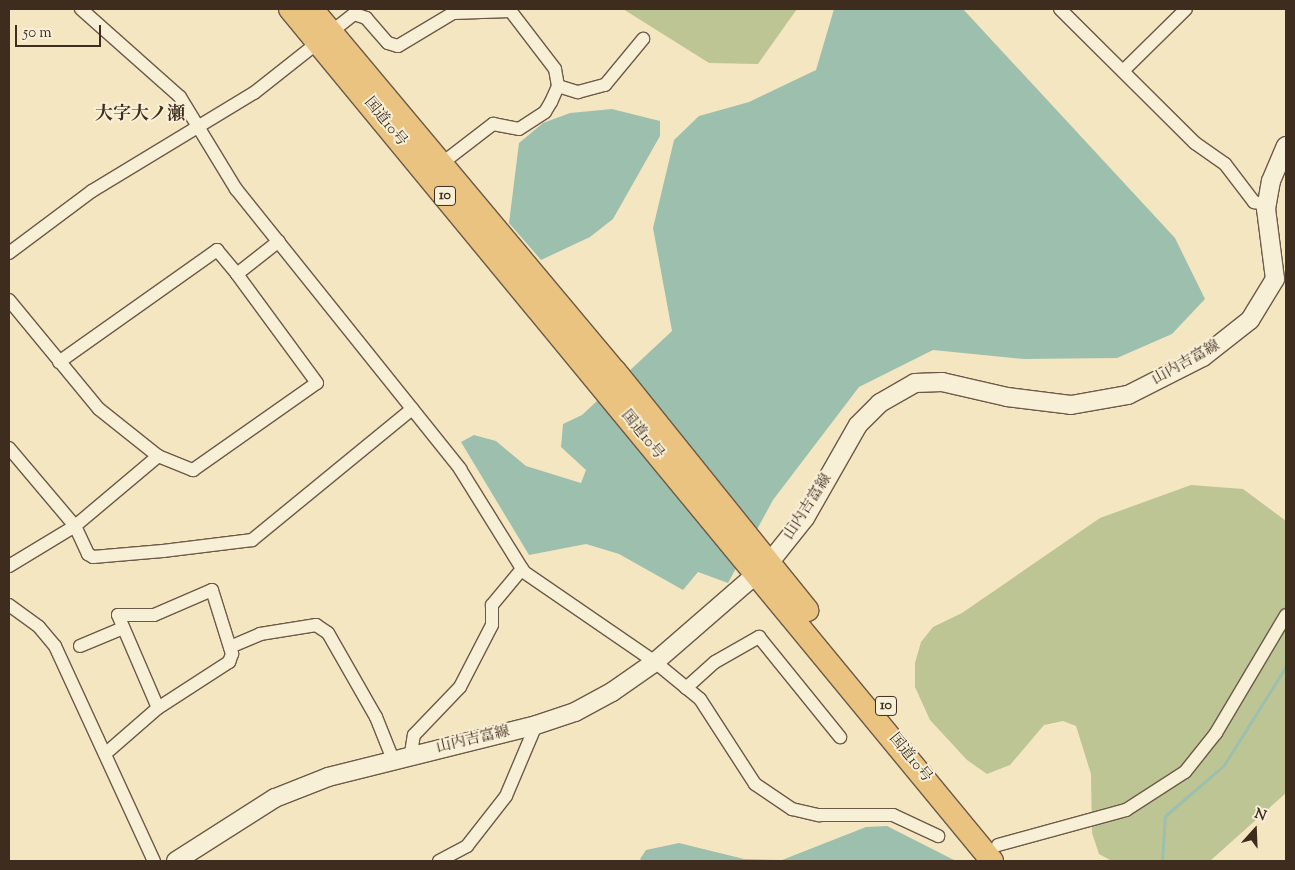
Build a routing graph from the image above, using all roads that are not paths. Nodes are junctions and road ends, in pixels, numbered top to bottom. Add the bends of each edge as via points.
1 (80, 9) edge
2 (290, 9) edge
3 (312, 9) edge
4 (1060, 9) edge
5 (1186, 9) edge
6 (509, 10) edge
7 (324, 37) junction
8 (643, 39) dead end
9 (1123, 71) junction
10 (558, 86) junction
11 (196, 127) junction
12 (1286, 146) edge
13 (441, 164) junction
14 (1267, 205) junction
15 (279, 242) junction
16 (9, 253) edge
17 (237, 274) junction
18 (1280, 281) edge
19 (9, 300) edge
20 (59, 362) junction
21 (608, 378) junction
22 (412, 409) junction
23 (9, 448) edge
24 (158, 456) junction
25 (75, 526) junction
26 (759, 564) junction
27 (9, 566) edge
28 (522, 569) junction
29 (9, 605) edge
30 (1286, 615) edge
31 (123, 628) junction
32 (80, 646) dead end
33 (230, 647) junction
34 (655, 662) junction
35 (686, 688) junction
36 (158, 708) junction
37 (536, 725) junction
38 (840, 737) dead end
39 (411, 753) junction
40 (105, 754) junction
41 (392, 757) junction
42 (938, 836) dead end
43 (1000, 856) edge
44 (154, 861) edge
45 (176, 861) edge
46 (440, 861) edge

1 - 11 street via 180,98
2 - 7 highway, 国道10号 / 10
3 - 7 highway, 国道10号 / 10
4 - 9 street
5 - 9 street
6 - 7 street via 453,13 398,46 388,43 358,14
6 - 10 street via 555,69
7 - 11 street via 254,93
7 - 13 highway, 国道10号 / 10
7 - 21 highway, 国道10号 / 10
8 - 10 street via 605,84 578,92
9 - 14 street via 1195,143 1225,164 1254,202
10 - 13 street via 544,112 519,128 493,124
11 - 15 street via 236,189
11 - 16 street via 92,191
12 - 14 main road, 山内吉富線 via 1270,181
13 - 21 highway, 国道10号 / 10
14 - 18 main road, 山内吉富線
15 - 17 street
15 - 22 street
17 - 20 street via 216,250
17 - 24 street via 316,383 193,470
18 - 26 main road, 山内吉富線 via 1242,329 1203,357 1128,394 1046,404 942,382 915,383 887,398 858,425 805,518
19 - 20 street
20 - 24 street via 98,409
21 - 26 highway, 国道10号 / 10
22 - 25 street via 252,540 93,558
22 - 28 street via 460,469
23 - 25 street
24 - 25 street
25 - 27 street
26 - 34 main road, 山内吉富線
26 - 43 highway, 国道10号 / 10
28 - 34 street via 598,627
28 - 39 street via 492,605 492,625 460,687 414,735
29 - 40 street via 39,627 55,646
30 - 43 street via 1216,733 1185,772 1126,810
31 - 32 street
31 - 33 street via 118,615 154,615 212,590
31 - 36 street
33 - 36 street via 229,662
33 - 41 street via 260,634 316,625 328,633 376,717
34 - 35 street
34 - 37 main road, 山内吉富線 via 575,712
35 - 38 street via 715,662 760,637
35 - 42 street via 700,699 755,784 792,809 819,815 892,815
36 - 40 street
37 - 39 main road, 山内吉富線
37 - 46 street via 506,796 467,846
39 - 41 main road, 山内吉富線
40 - 44 street
41 - 45 main road, 山内吉富線 via 275,798

